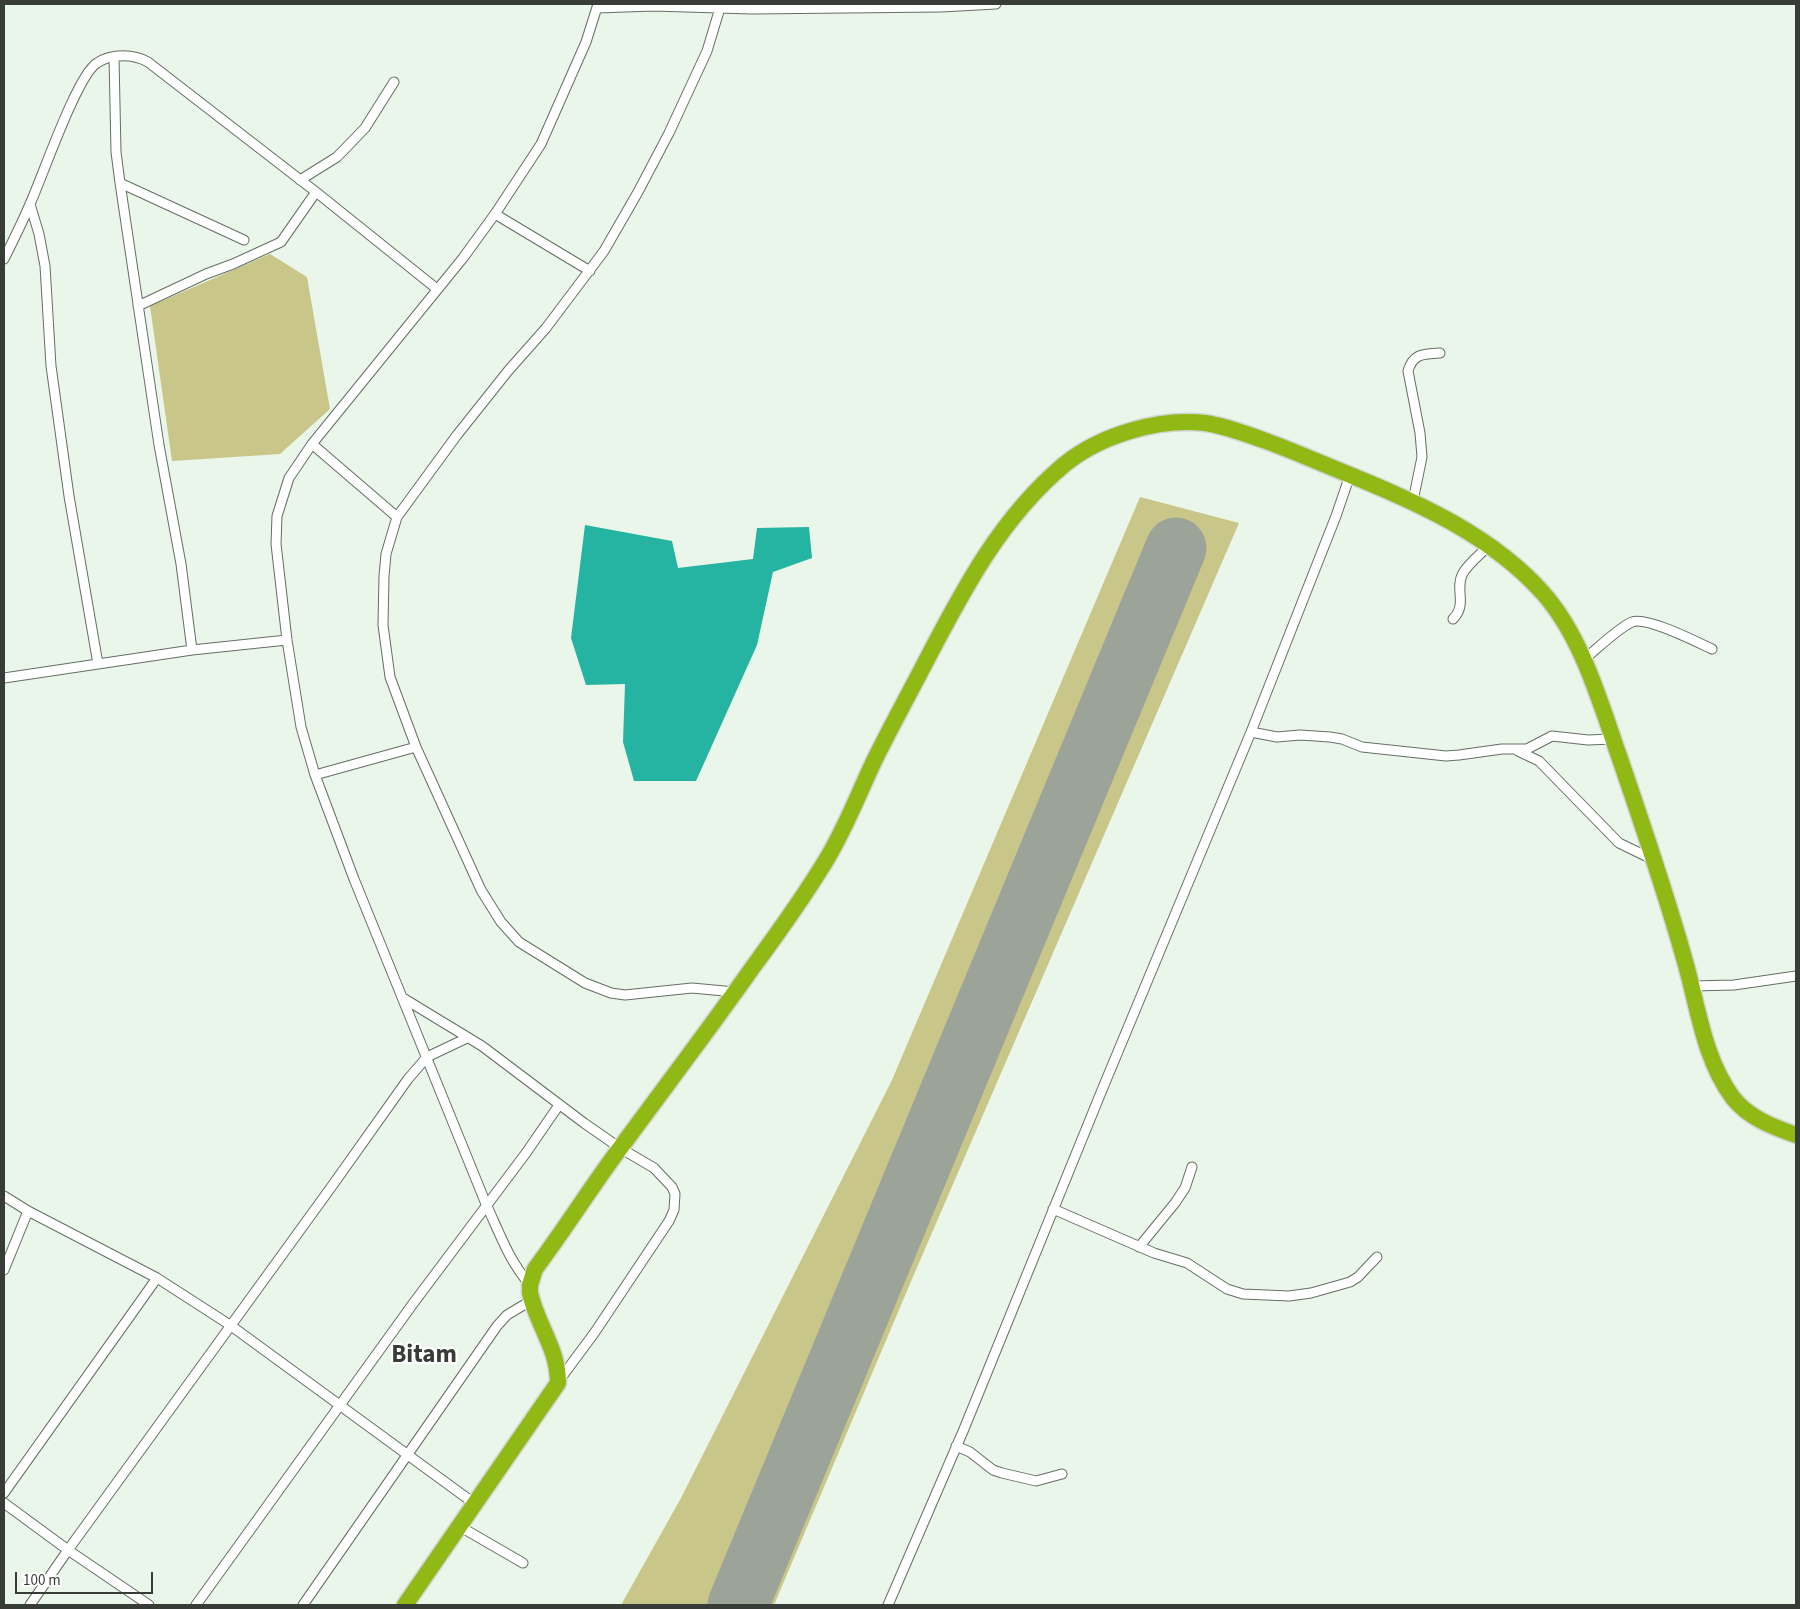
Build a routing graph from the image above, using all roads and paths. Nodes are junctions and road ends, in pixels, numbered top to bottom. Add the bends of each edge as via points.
1 (996, 4) edge
2 (705, 5) edge
3 (598, 6) edge
4 (720, 8) junction
5 (114, 57) junction
6 (394, 82) dead end
7 (300, 180) junction
8 (120, 183) junction
9 (316, 192) junction
10 (30, 204) junction
11 (495, 214) junction
12 (244, 240) dead end
13 (4, 259) edge
14 (590, 271) junction
15 (437, 289) junction
16 (138, 306) junction
17 (1440, 353) dead end
18 (312, 444) junction
19 (1350, 475) junction
20 (1413, 501) junction
21 (397, 517) junction
22 (1488, 546) junction
23 (1453, 619) dead end
24 (286, 640) junction
25 (1712, 649) dead end
26 (192, 650) junction
27 (1583, 660) junction
28 (98, 664) junction
29 (4, 678) edge
30 (1251, 732) junction
31 (1613, 739) junction
32 (416, 747) junction
33 (1516, 750) junction
34 (315, 775) junction
35 (1654, 860) junction
36 (1796, 976) edge
37 (1692, 986) junction
38 (735, 992) junction
39 (403, 998) junction
40 (467, 1038) junction
41 (427, 1057) junction
42 (559, 1105) junction
43 (1796, 1135) edge
44 (620, 1148) junction
45 (1192, 1167) dead end
46 (4, 1196) edge
47 (486, 1204) junction
48 (1053, 1209) junction
49 (28, 1211) junction
50 (1139, 1247) junction
51 (1377, 1257) dead end
52 (4, 1270) edge
53 (157, 1278) junction
54 (531, 1292) junction
55 (230, 1325) junction
56 (558, 1383) junction
57 (339, 1406) junction
58 (956, 1446) junction
59 (409, 1454) junction
60 (1062, 1474) dead end
61 (4, 1493) edge
62 (4, 1503) edge
63 (475, 1504) junction
64 (459, 1526) junction
65 (68, 1550) junction
66 (523, 1563) dead end
67 (30, 1605) edge
68 (149, 1605) edge
69 (196, 1605) edge
70 (303, 1605) edge
71 (405, 1605) edge
72 (888, 1605) edge

1 - 4 street
2 - 3 street
2 - 4 street
3 - 11 street via 586,42 541,144
4 - 14 street via 707,51 669,133
5 - 7 street via 133,56 148,62
5 - 8 street
5 - 10 street via 96,63 88,71
6 - 7 street via 365,128 338,157
7 - 9 street
8 - 12 street
8 - 16 street
9 - 15 street
9 - 16 street via 281,242
10 - 13 street
10 - 28 street via 45,266 51,366
11 - 14 street
11 - 15 street
14 - 21 street via 457,435
15 - 18 street
16 - 26 street
17 - 20 street via 1416,357 1408,370 1422,457
18 - 21 street
18 - 24 street via 289,478 277,516 276,544
19 - 20 highway
19 - 30 street
19 - 38 highway via 1235,430 1206,423 1181,423 1112,436 1070,461 1019,510 982,559 876,758 845,827 794,911
20 - 22 highway via 1454,522
21 - 32 street via 386,554 383,626 390,677
22 - 23 street via 1463,573 1461,607
22 - 27 highway via 1522,572 1544,595 1560,615
24 - 26 street
24 - 34 street via 301,727
25 - 27 street via 1640,620 1623,628
26 - 28 street
27 - 31 highway
28 - 29 street
30 - 33 street via 1276,737 1330,737 1362,747 1446,756
30 - 48 street
31 - 33 street via 1552,736 1527,749
31 - 35 highway
32 - 34 street
32 - 38 street via 481,890 501,922 519,942 585,983 611,993 625,995 692,988
33 - 35 street via 1539,761 1619,843
34 - 39 street
35 - 37 highway
36 - 37 street
37 - 43 highway via 1705,1041 1730,1093 1744,1111
38 - 44 highway
39 - 40 street
39 - 41 street
40 - 41 street
40 - 42 street via 510,1066
41 - 47 street
41 - 55 street
42 - 44 street
42 - 47 street
44 - 54 highway via 535,1269
44 - 56 street via 654,1168 672,1187 674,1210 652,1248
45 - 50 street via 1185,1188
46 - 49 street
47 - 54 street via 508,1256
47 - 57 street
48 - 50 street
48 - 58 street
49 - 52 street
49 - 53 street
50 - 51 street via 1187,1263 1233,1291 1262,1296 1311,1293 1350,1282
53 - 55 street
53 - 61 street
54 - 56 highway via 555,1356
54 - 59 street via 497,1326
55 - 57 street
55 - 65 street
56 - 63 highway
57 - 59 street
57 - 69 street
58 - 60 street via 1002,1473 1036,1481
58 - 72 street
59 - 63 street
59 - 70 street
62 - 65 street
63 - 64 highway
64 - 66 street
64 - 71 highway
65 - 67 street
65 - 68 street

